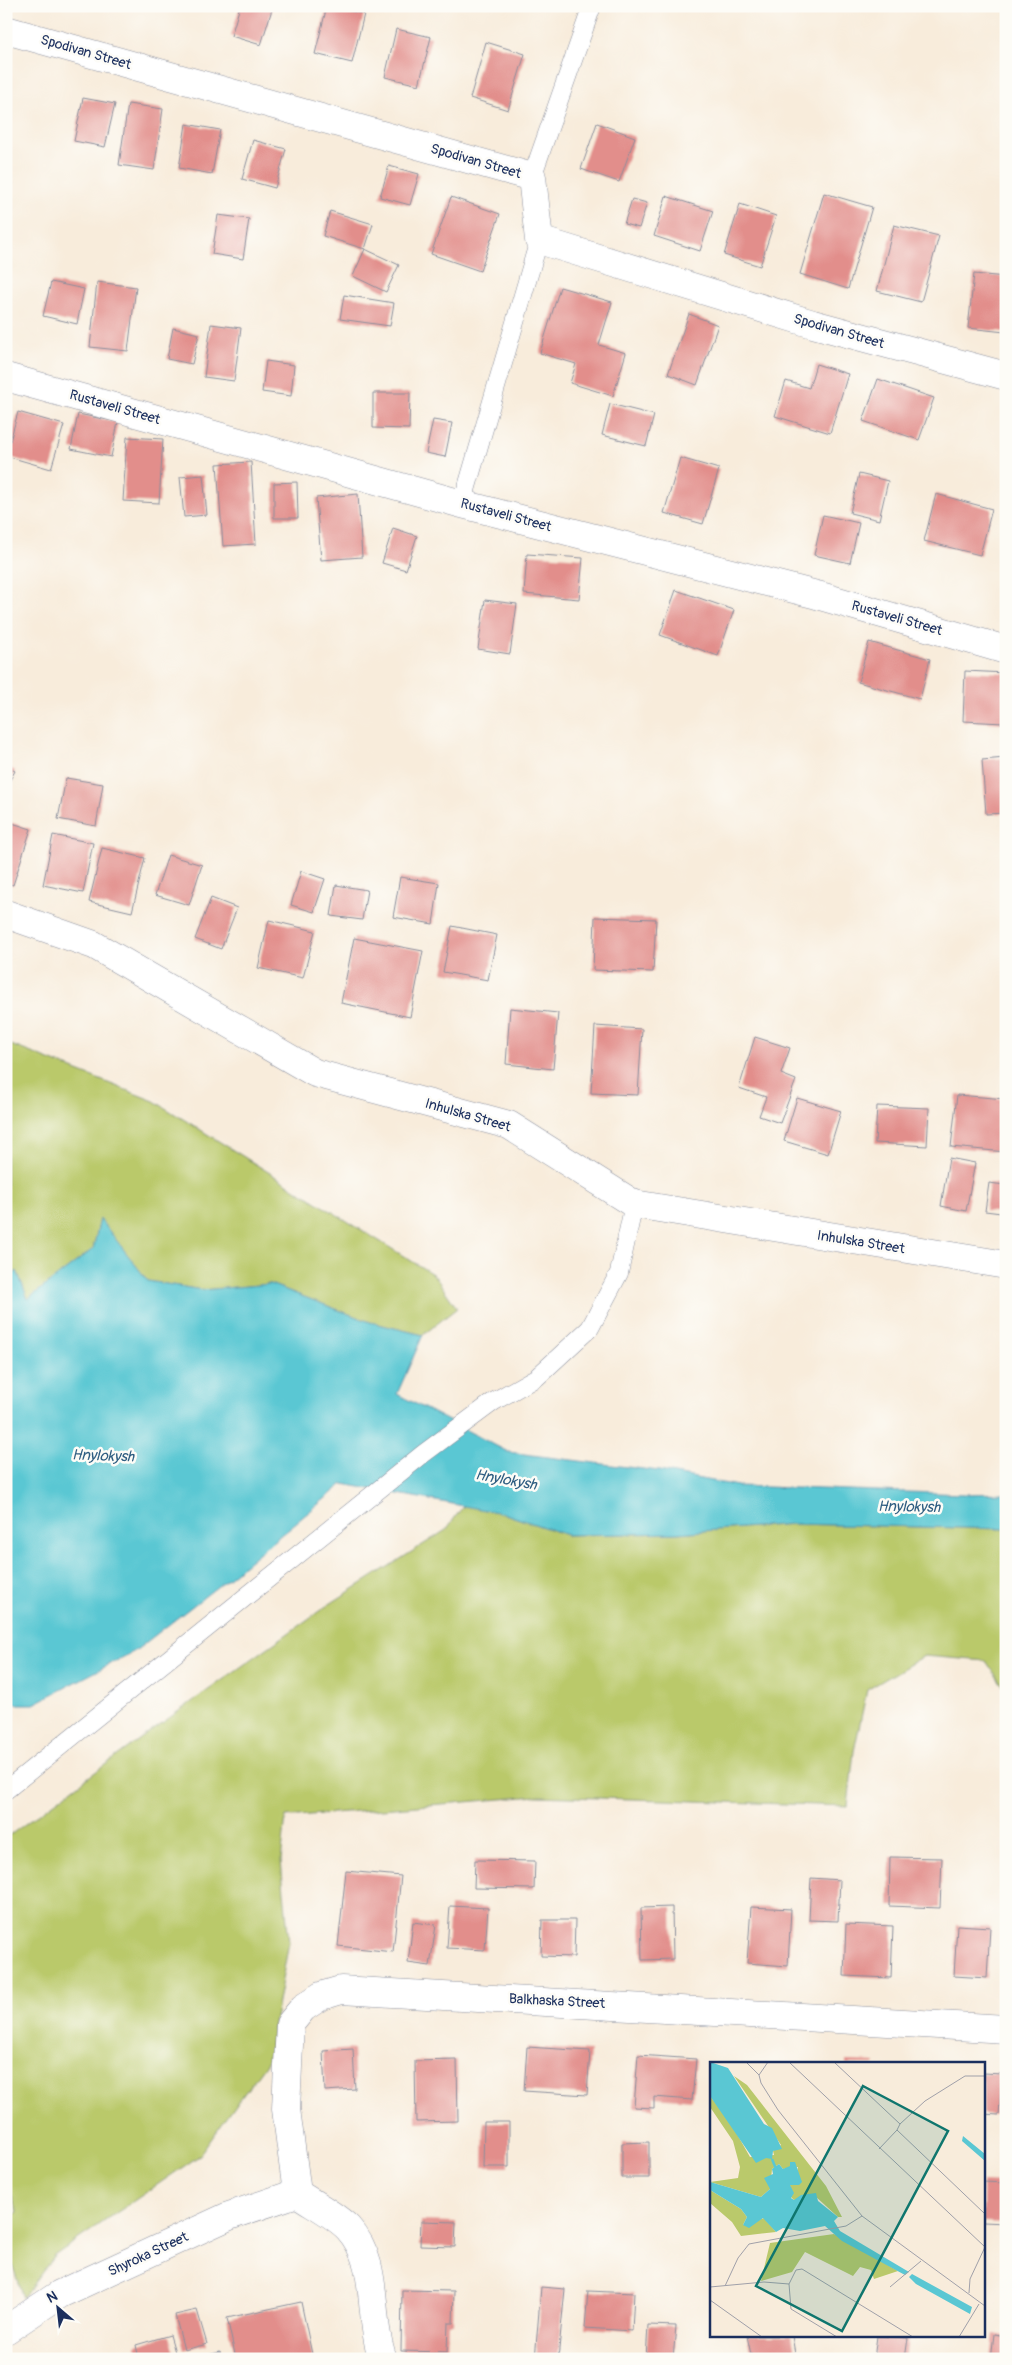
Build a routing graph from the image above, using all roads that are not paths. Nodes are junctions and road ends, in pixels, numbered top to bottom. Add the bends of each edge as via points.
1 (592, 6) edge
2 (6, 30) edge
3 (532, 177) junction
4 (539, 240) junction
5 (1006, 376) edge
6 (6, 377) edge
7 (462, 504) junction
8 (1006, 650) edge
9 (6, 914) edge
10 (634, 1204) junction
11 (1006, 1265) edge
12 (6, 1790) edge
13 (1006, 2029) edge
14 (297, 2193) junction
15 (6, 2330) edge
16 (383, 2359) edge

1 - 3 lane
2 - 3 street, Spodivan Street
3 - 4 street, Spodivan Street
4 - 5 street, Spodivan Street via 812,324
4 - 7 lane
6 - 7 street, Rustaveli Street
7 - 8 street, Rustaveli Street via 817,595
9 - 10 street, Inhulska Street via 94,945 316,1073 509,1125
10 - 11 street, Inhulska Street
10 - 12 lane via 619,1273 590,1328 537,1377 493,1402 353,1510
13 - 14 street, Balkhaska Street via 341,1990 321,1996 290,2024 286,2109
14 - 15 street, Shyroka Street via 229,2216 60,2294
14 - 16 street via 347,2227 361,2245 369,2267 375,2336

